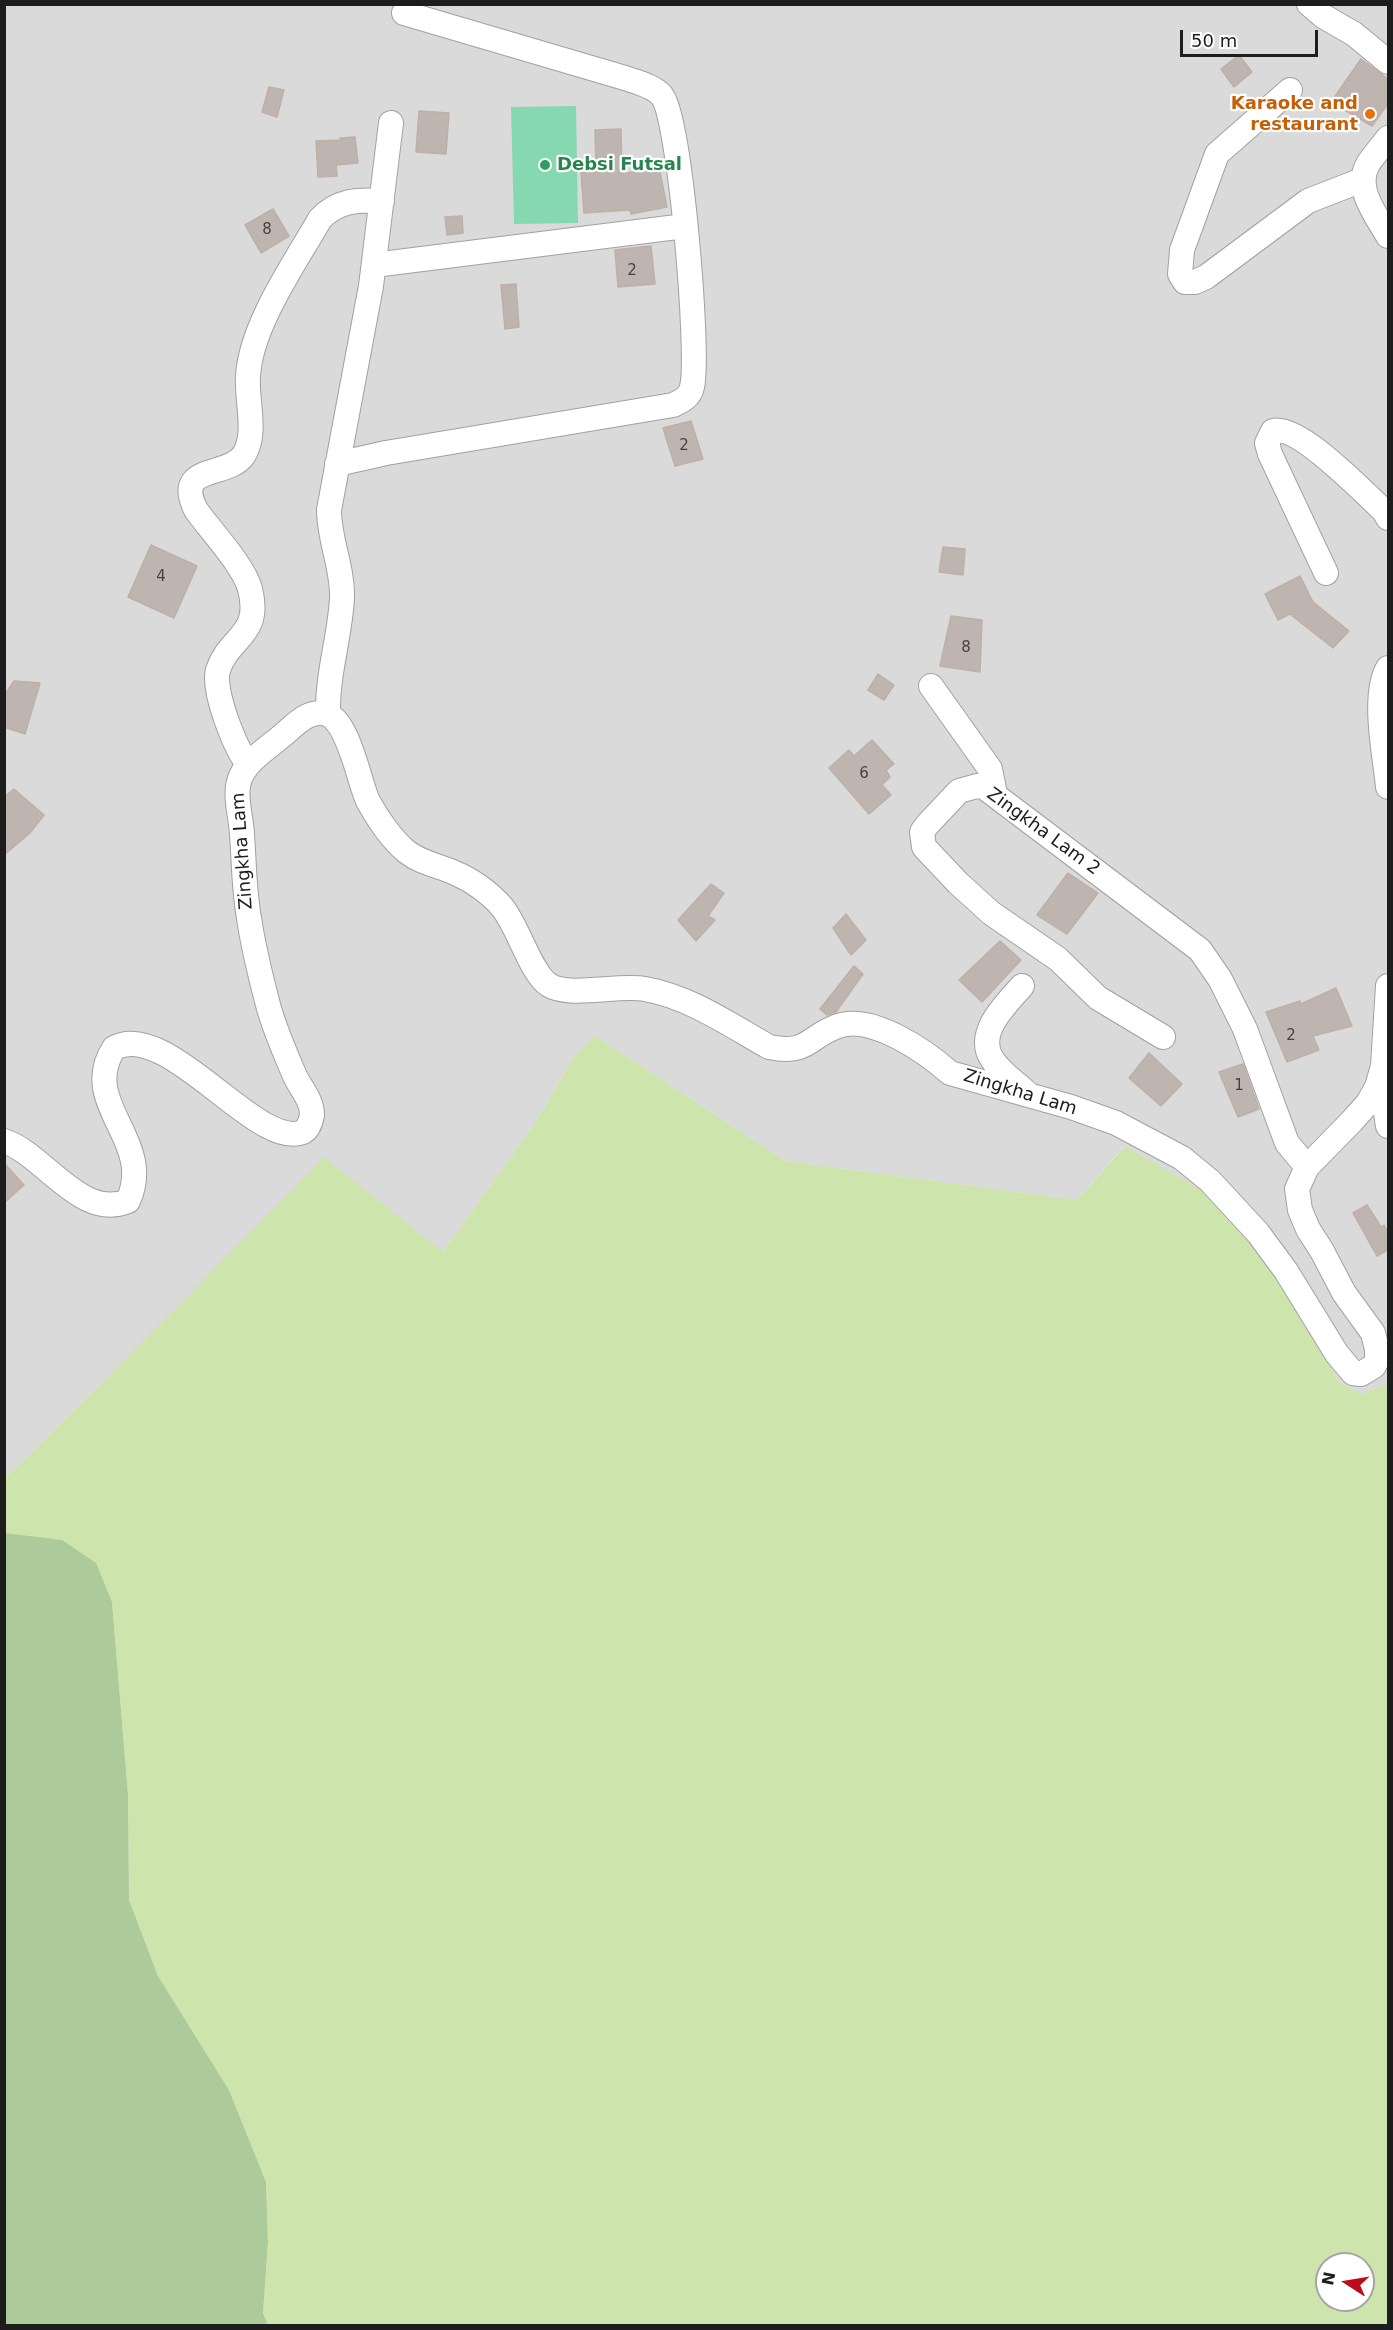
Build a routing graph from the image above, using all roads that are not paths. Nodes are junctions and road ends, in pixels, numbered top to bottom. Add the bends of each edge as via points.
1 (1309, 4) edge
2 (404, 14) dead end
3 (1389, 62) edge
4 (1290, 90) dead end
5 (391, 123) dead end
6 (1389, 138) edge
7 (1362, 180) junction
8 (382, 201) junction
9 (685, 226) junction
10 (1389, 236) edge
11 (374, 266) junction
12 (337, 464) junction
13 (1389, 518) edge
14 (1326, 573) dead end
15 (1389, 668) edge
16 (931, 686) dead end
17 (328, 714) junction
18 (248, 764) junction
19 (1389, 787) edge
20 (995, 794) junction
21 (1022, 986) dead end
22 (1389, 986) edge
23 (1163, 1037) dead end
24 (1377, 1087) junction
25 (1032, 1097) junction
26 (1389, 1126) edge
27 (4, 1141) edge
28 (1307, 1167) junction

1 - 3 street
2 - 9 street via 653,89 666,105 676,146
4 - 7 street via 1217,154 1182,250 1180,274 1185,282 1206,277 1308,201
5 - 8 street
6 - 7 street via 1368,164
7 - 10 street via 1365,195
8 - 11 street
8 - 18 street via 345,202 320,219 255,342 248,376 250,428 246,450 237,462 198,477 189,490 196,510 243,573 251,591 250,626 222,661 216,683 237,745
9 - 11 street
9 - 12 street via 694,376 684,400
11 - 12 street
12 - 17 street via 328,510 342,596 329,677
13 - 14 street via 1316,449 1281,429 1269,436 1266,443 1270,454
15 - 19 street via 1380,709
16 - 20 street via 990,769
17 - 18 street via 317,712 305,717
17 - 25 street, Zingkha Lam via 341,727 369,802 386,829 411,855 459,874 494,899 515,926 546,984 563,990 650,990 699,1008 778,1049 799,1048 835,1027 857,1023 899,1038 950,1073
18 - 27 street, Zingkha Lam via 238,785 238,798 249,920 271,1015 312,1114 309,1125 299,1132 264,1125 200,1076 154,1050 128,1043 114,1048 104,1067 108,1101 135,1166 134,1188 128,1201 109,1204 82,1196 20,1148
20 - 23 street, Zingkha Lam 2 via 977,786 959,791 922,832 924,847 983,905 1058,959 1098,998
20 - 28 street, Zingkha Lam 2 via 1200,950 1220,978 1245,1029 1287,1143
21 - 25 street via 999,1012 987,1041 991,1058
22 - 24 street, Zingkha Lam via 1383,1066
24 - 26 street
24 - 28 street, Zingkha Lam via 1368,1103
25 - 28 street, Zingkha Lam via 1116,1123 1182,1158 1203,1175 1258,1233 1337,1354 1353,1373 1361,1374 1377,1360 1373,1333 1344,1293 1300,1210 1297,1190

